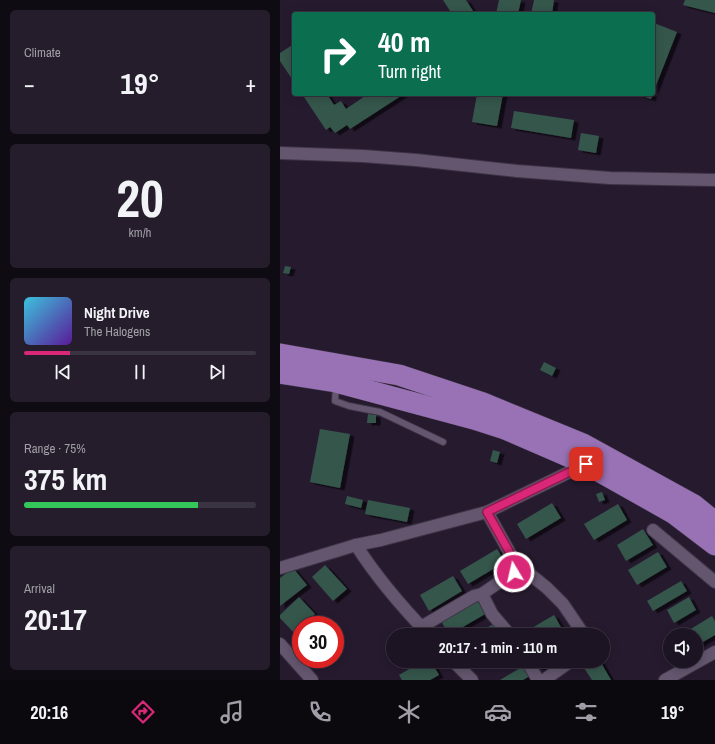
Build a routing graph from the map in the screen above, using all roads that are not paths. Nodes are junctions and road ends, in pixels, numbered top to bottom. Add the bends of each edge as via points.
1 (280, 153) edge
2 (715, 180) edge
3 (282, 358) edge
4 (336, 382) junction
5 (443, 442) dead end
6 (586, 464) junction
7 (487, 512) junction
8 (715, 522) edge
9 (653, 530) dead end
10 (356, 545) junction
11 (715, 545) edge
12 (515, 562) junction
13 (280, 568) edge
14 (715, 582) edge
15 (482, 594) junction
16 (422, 628) edge
17 (429, 628) edge
18 (504, 628) edge
19 (579, 628) edge
20 (280, 644) edge
21 (715, 652) edge
22 (461, 668) edge
23 (531, 668) edge
24 (561, 668) edge
25 (312, 680) edge
26 (472, 680) edge
27 (538, 680) edge
28 (544, 680) edge
29 (665, 680) edge

1 - 2 street via 401,159 610,178
3 - 4 highway
3 - 8 highway via 399,375 483,403 583,444 694,505
4 - 5 lane via 335,401 380,412
4 - 6 highway via 505,429
6 - 7 street
6 - 11 highway via 673,513
7 - 10 street
7 - 12 street
9 - 14 street
10 - 13 street
10 - 16 street via 372,569
12 - 15 street via 514,572
12 - 19 street via 563,604
15 - 17 street via 474,596
15 - 18 street via 492,614
20 - 25 street
21 - 29 street
22 - 26 street
23 - 27 street
24 - 28 street

